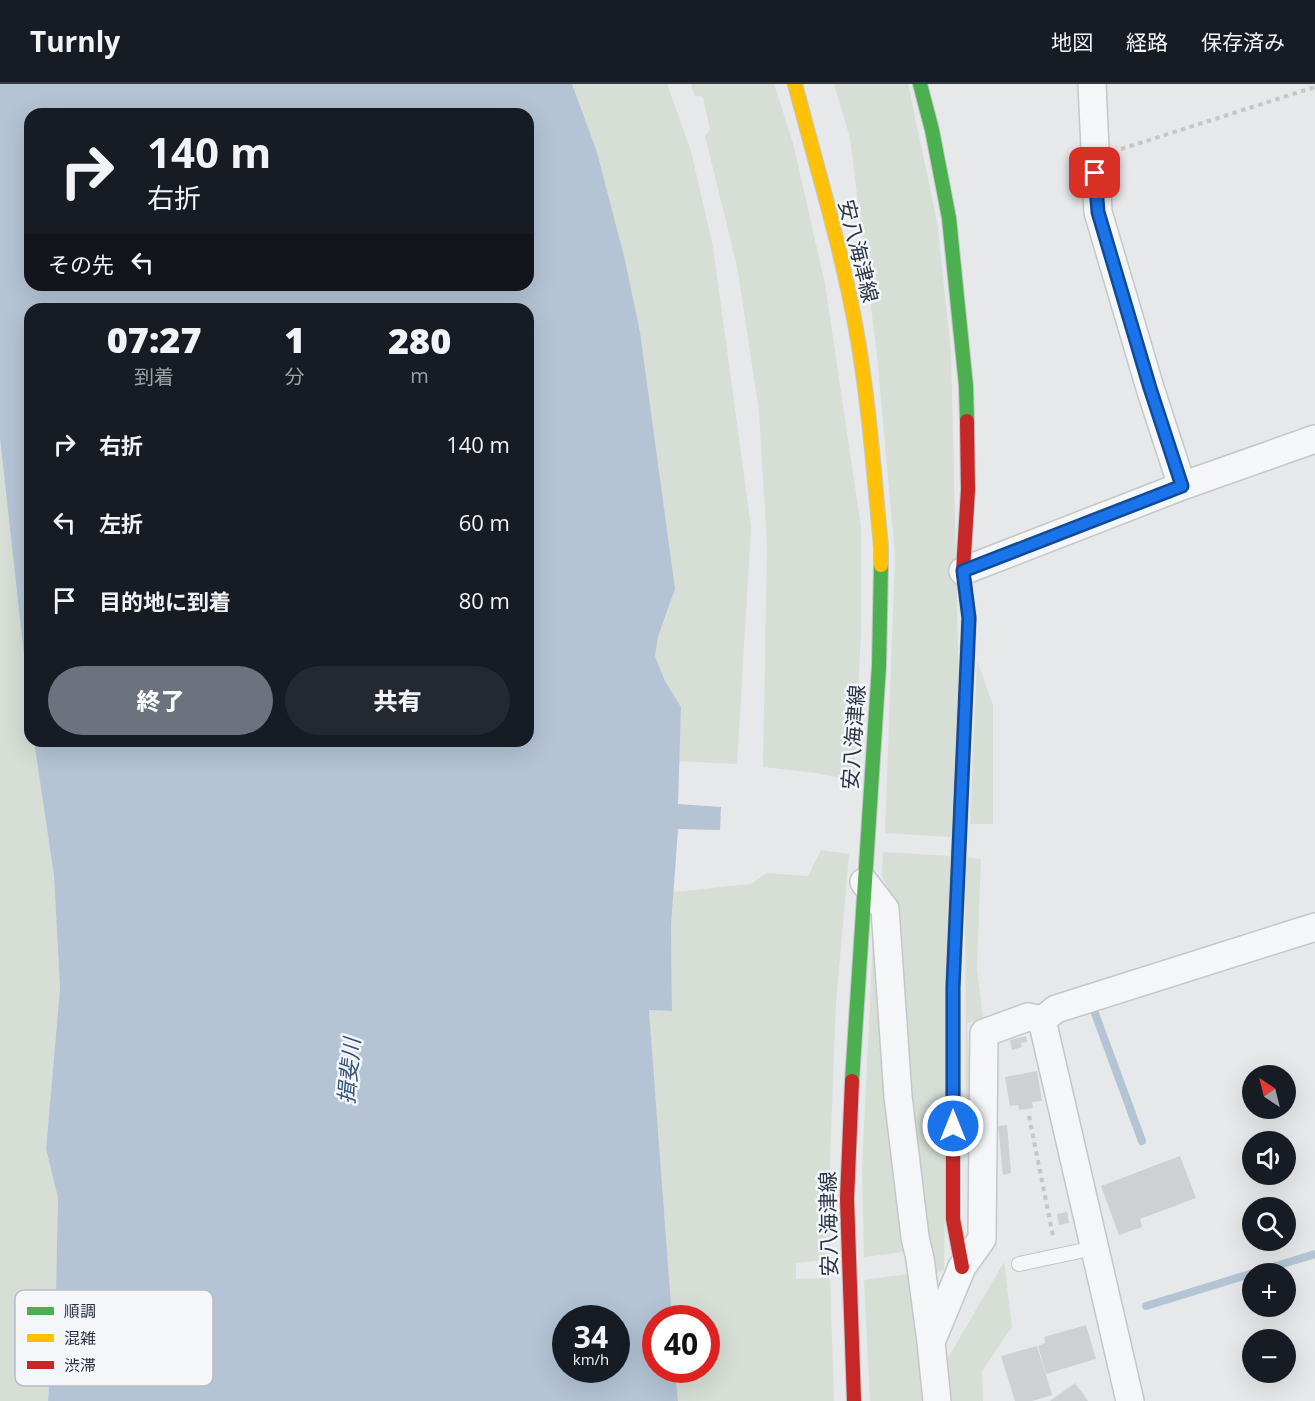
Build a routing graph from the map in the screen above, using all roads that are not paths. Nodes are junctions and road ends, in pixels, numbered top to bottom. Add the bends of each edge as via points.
1 (795, 84) edge
2 (921, 84) edge
3 (1092, 84) edge
4 (1314, 445) edge
5 (1182, 486) junction
6 (963, 571) junction
7 (864, 882) junction
8 (1315, 927) edge
9 (1042, 1020) junction
10 (1094, 1248) junction
11 (1019, 1264) dead end
12 (962, 1267) junction
13 (931, 1342) junction
14 (854, 1401) edge
15 (937, 1401) edge
16 (1130, 1401) edge

1 - 7 main road, 安八海津線 via 856,331 881,547 879,666
2 - 6 main road via 949,218 966,386 968,490
3 - 5 street via 1098,212
4 - 5 street
5 - 6 street
6 - 12 main road via 969,618 953,1054 953,1219
7 - 13 street via 885,909 898,1096
7 - 14 main road, 安八海津線 via 847,1199
8 - 9 street via 1056,1009
9 - 10 street
9 - 12 street via 1028,1017 984,1032 982,1239
10 - 11 lane
10 - 16 street
12 - 13 street
13 - 15 street

